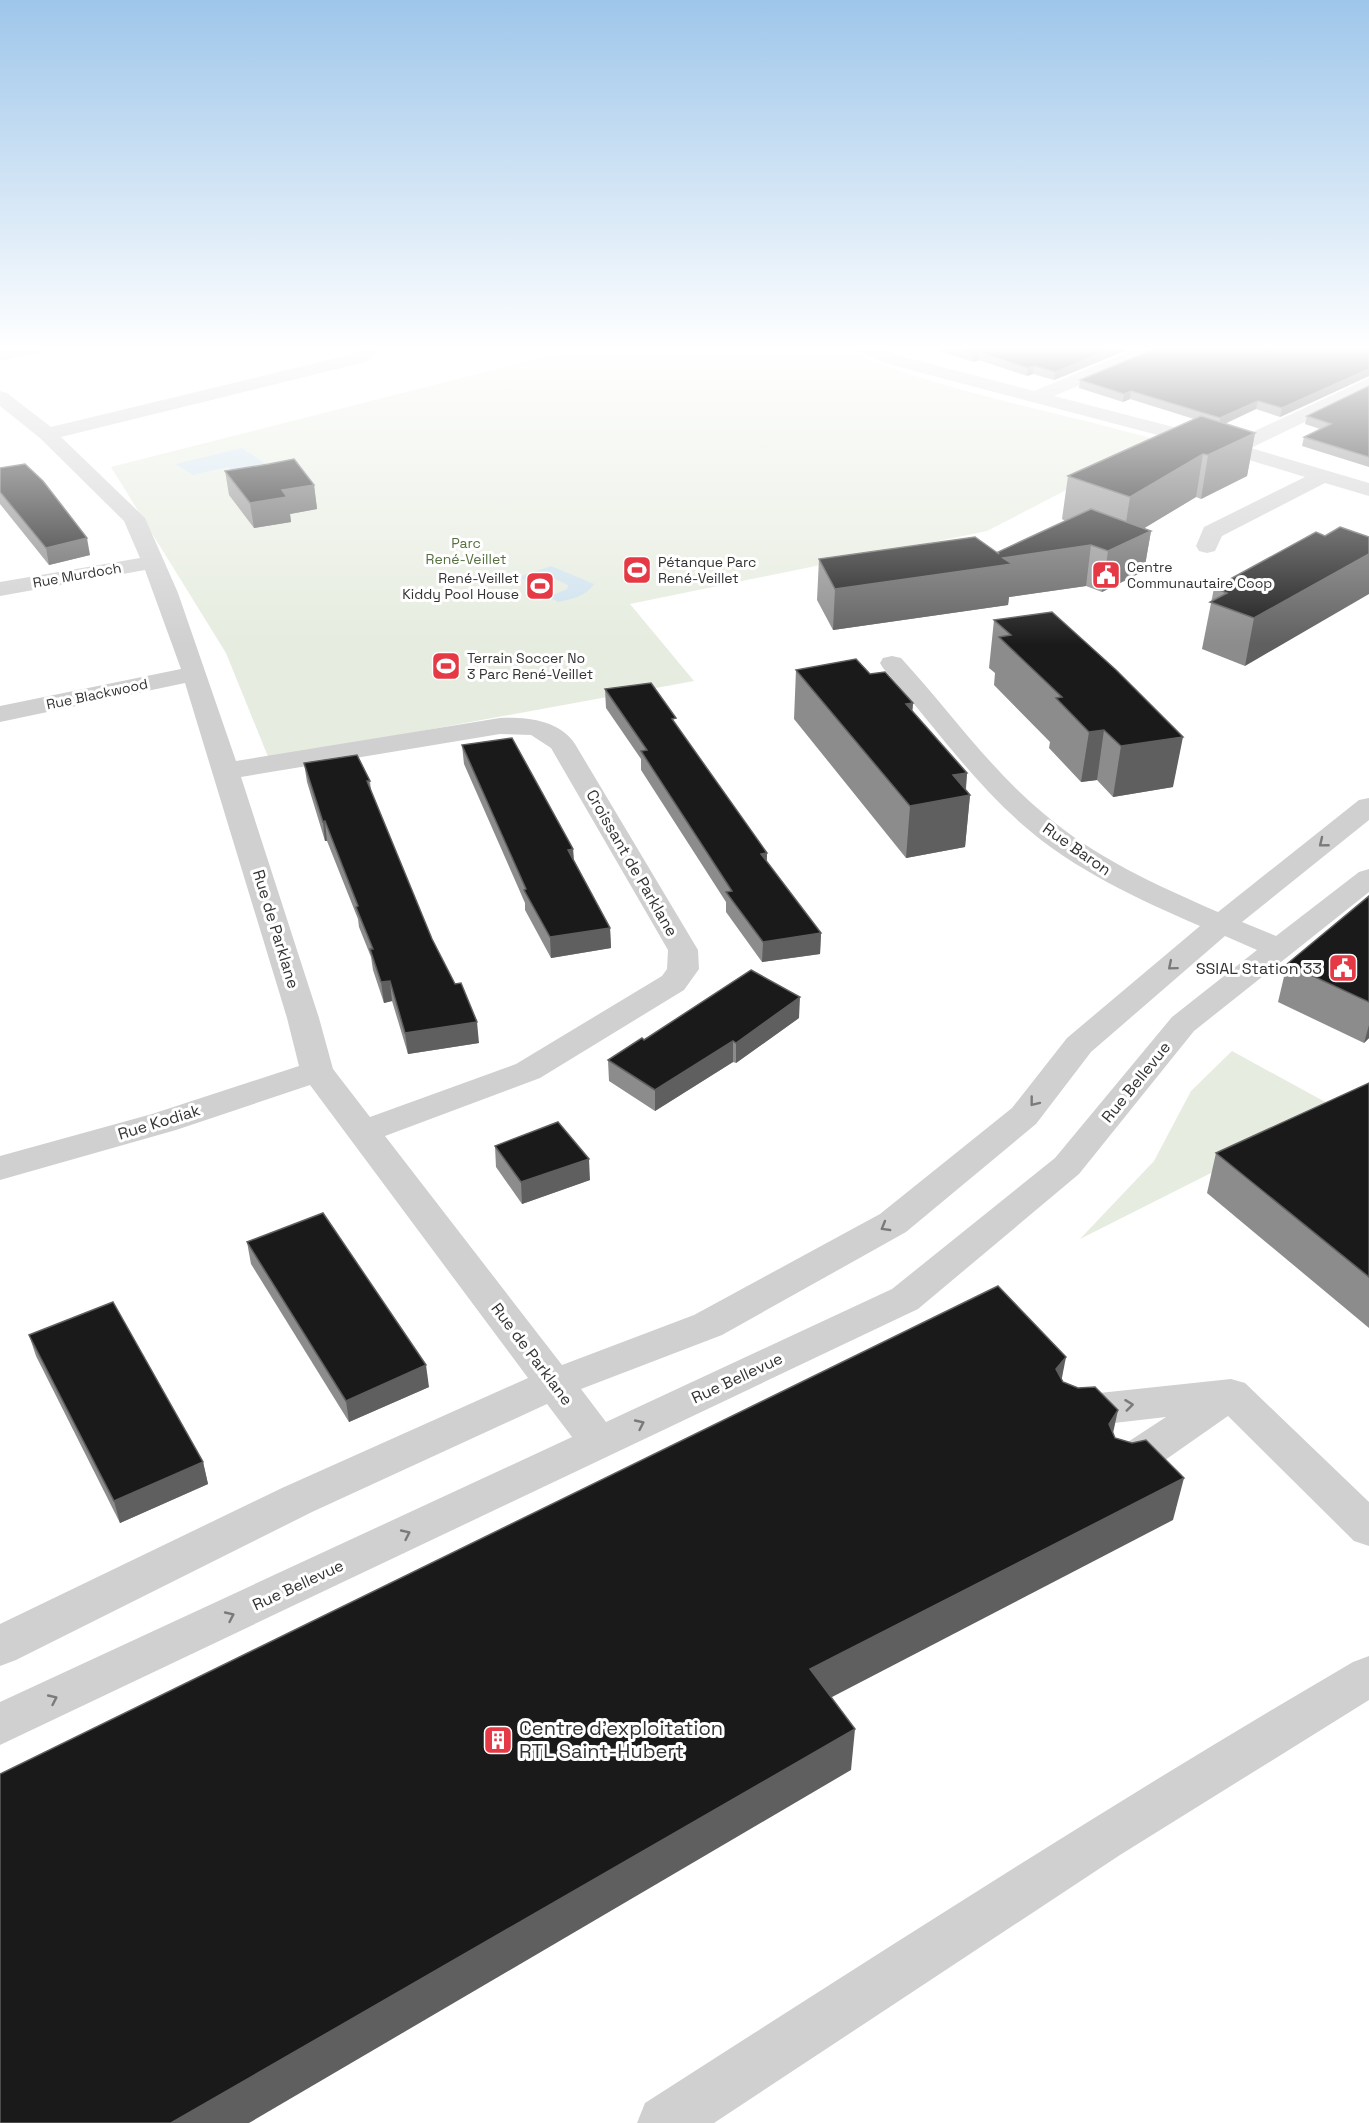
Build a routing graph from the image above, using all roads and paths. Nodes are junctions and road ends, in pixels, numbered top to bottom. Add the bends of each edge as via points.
1 (61, 447) edge
2 (1225, 447) edge
3 (1237, 447) edge
4 (1233, 449) junction
5 (1323, 476) junction
6 (1369, 490) edge
7 (1207, 546) dead end
8 (154, 562) junction
9 (0, 589) edge
10 (892, 663) dead end
11 (195, 674) junction
12 (0, 714) edge
13 (226, 771) junction
14 (1369, 806) edge
15 (1369, 878) edge
16 (1221, 924) junction
17 (1280, 949) junction
18 (317, 1071) junction
19 (363, 1132) junction
20 (0, 1168) edge
21 (555, 1383) junction
22 (1231, 1394) junction
23 (1071, 1412) edge
24 (599, 1443) junction
25 (1123, 1467) edge
26 (1369, 1529) edge
27 (0, 1646) edge
28 (1369, 1676) edge
29 (0, 1724) edge
30 (665, 2123) edge

1 - 8 street, Rue de Parklane via 134,518
2 - 4 street
3 - 4 street
4 - 5 street
5 - 6 street
5 - 7 street via 1212,532
8 - 9 street, Rue Murdoch
8 - 11 street, Rue de Parklane
10 - 16 street, Rue Baron via 998,785 1052,835 1120,879
11 - 12 street, Rue Blackwood
11 - 13 street, Rue de Parklane
13 - 18 street, Rue de Parklane
13 - 19 street, Croissant de Parklane via 500,726 546,732 562,744 683,950 683,969 673,983 544,1062 510,1079
14 -> 16 street
15 - 17 street, Rue Bellevue
16 - 17 street, Rue Baron
16 -> 21 street via 1079,1046 1024,1116 893,1223 708,1325
24 -> 17 street, Rue Bellevue via 905,1299 1067,1166 1183,1024
18 - 19 street, Rue de Parklane
18 - 20 street, Rue Kodiak via 164,1122
19 - 21 street, Rue de Parklane
21 - 24 street, Rue de Parklane
21 - 27 street via 297,1500
23 -> 22 street
22 - 25 street
22 - 26 street
29 -> 24 street, Rue Bellevue
28 - 30 street via 1253,1743 1072,1857

